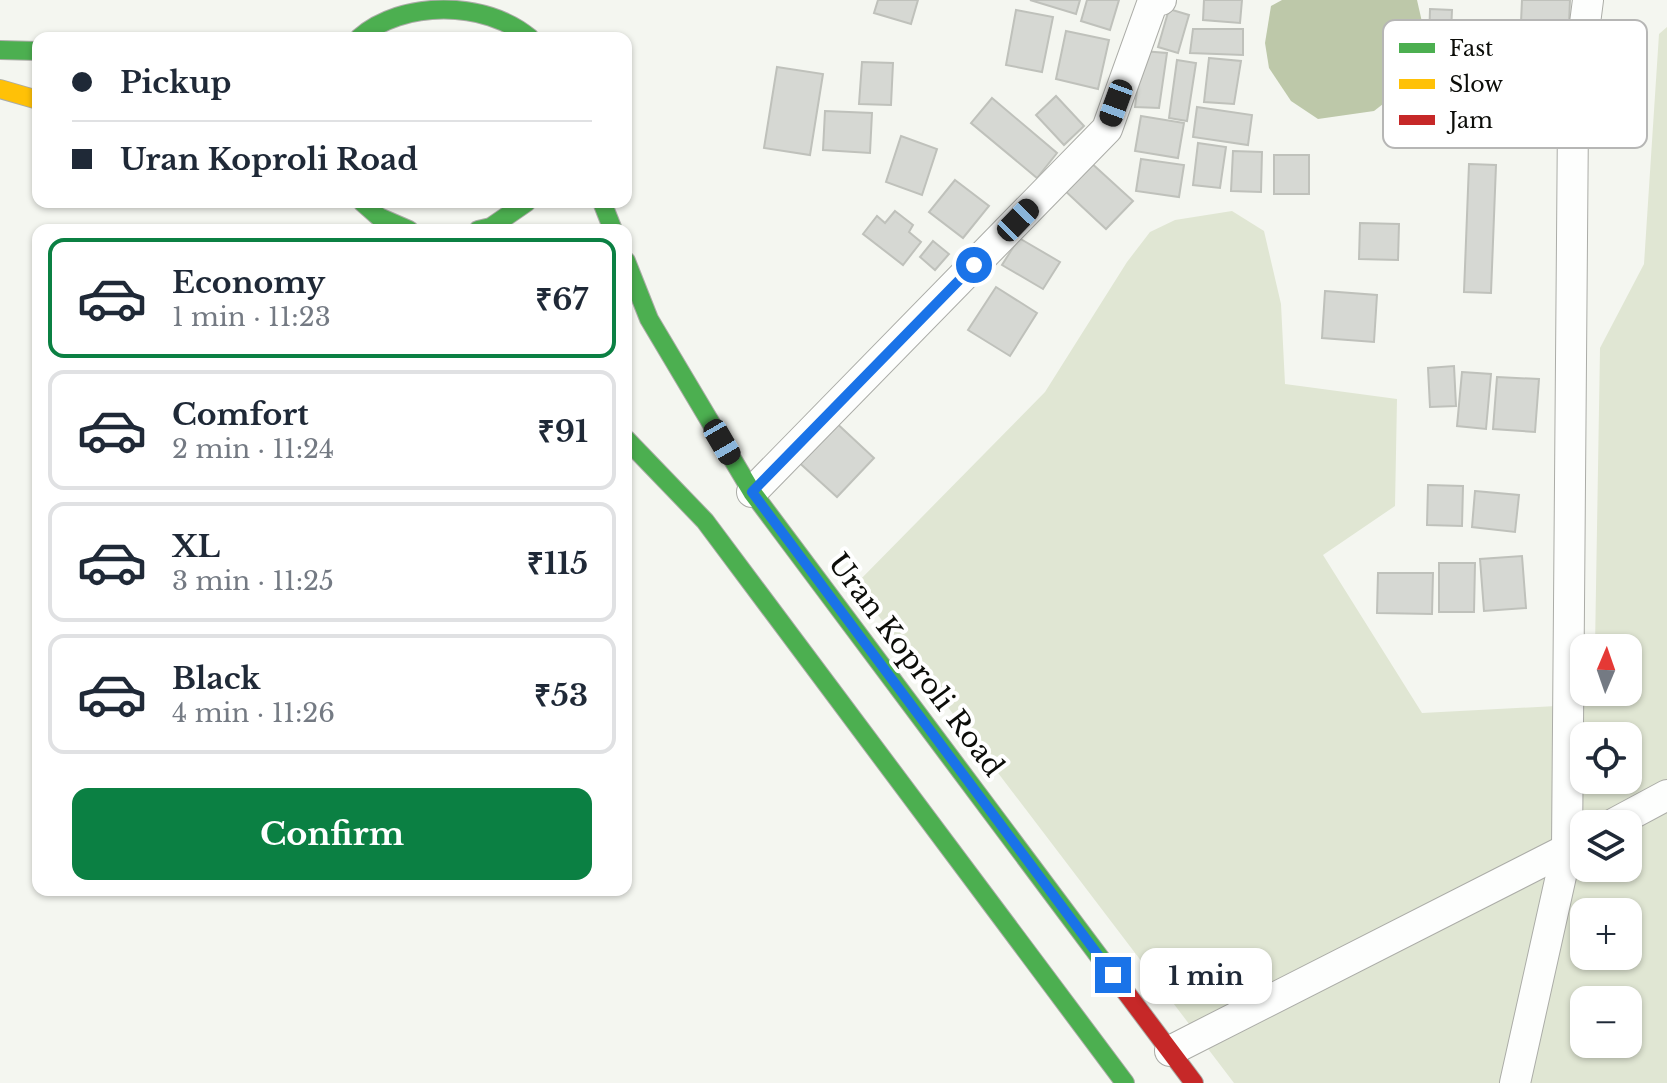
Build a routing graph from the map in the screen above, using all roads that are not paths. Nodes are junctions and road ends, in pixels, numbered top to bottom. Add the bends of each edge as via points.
1 (385, 0) edge
2 (1161, 0) edge
3 (1588, 0) edge
4 (518, 10) dead end
5 (377, 20) junction
6 (1585, 20) edge
7 (365, 32) edge
8 (524, 32) edge
9 (526, 32) edge
10 (0, 50) edge
11 (32, 51) edge
12 (0, 89) edge
13 (32, 98) edge
14 (1573, 148) edge
15 (362, 208) edge
16 (518, 208) edge
17 (395, 224) edge
18 (495, 224) edge
19 (632, 276) edge
20 (632, 445) edge
21 (752, 492) junction
22 (1667, 795) edge
23 (1575, 810) edge
24 (1639, 810) edge
25 (1570, 847) edge
26 (1570, 864) edge
27 (1164, 1055) junction
28 (1129, 1080) edge
29 (1194, 1083) edge
30 (1515, 1083) edge

1 - 5 main road
2 - 21 street via 1153,1 1107,129
3 - 6 street
4 - 9 main road
5 - 7 main road
5 - 8 main road via 413,4 453,0 491,10
10 - 11 main road
12 - 13 main road
14 - 23 street
15 - 17 main road
16 - 18 main road
19 - 21 main road, Uran Koproli Road via 649,319
20 - 28 main road via 705,521
21 - 27 main road, Uran Koproli Road
22 - 24 street
25 - 27 street
26 - 30 street
27 - 29 main road, Uran Koproli Road

